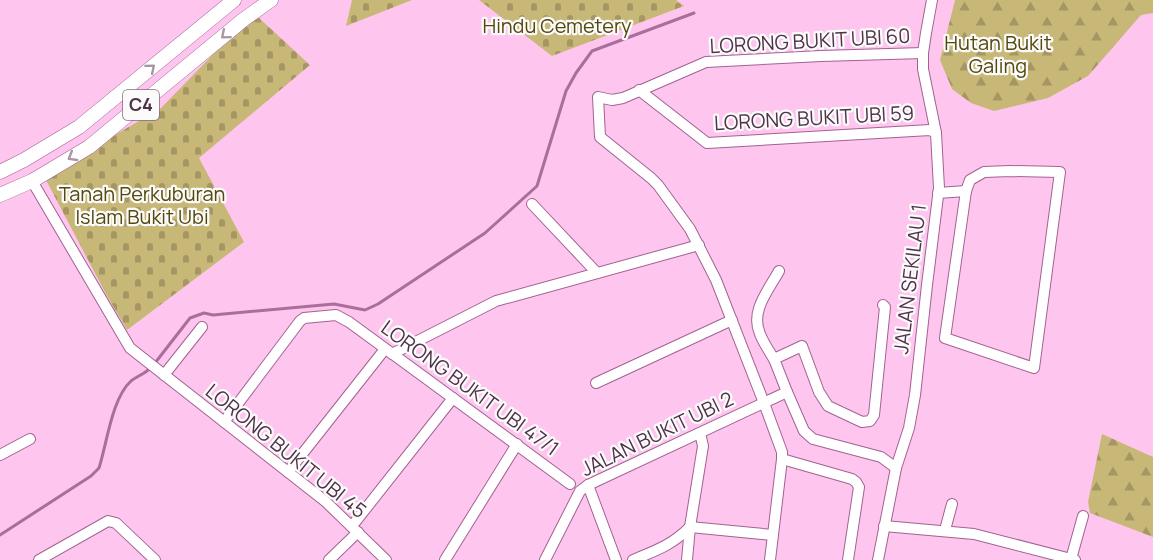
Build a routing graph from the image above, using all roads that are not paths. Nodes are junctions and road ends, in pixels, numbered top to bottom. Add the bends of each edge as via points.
1 (234, 0) edge
2 (271, 0) edge
3 (932, 0) edge
4 (923, 53) junction
5 (639, 90) junction
6 (936, 133) junction
7 (0, 172) edge
8 (32, 181) junction
9 (966, 191) junction
10 (938, 192) junction
11 (0, 195) edge
12 (532, 204) dead end
13 (699, 245) junction
14 (779, 272) dead end
15 (597, 273) junction
16 (883, 305) dead end
17 (732, 320) junction
18 (202, 327) dead end
19 (389, 351) junction
20 (774, 359) junction
21 (163, 374) junction
22 (596, 383) dead end
23 (787, 392) junction
24 (453, 398) junction
25 (764, 403) junction
26 (224, 422) junction
27 (700, 433) junction
28 (30, 439) dead end
29 (517, 444) junction
30 (0, 455) edge
31 (782, 459) junction
32 (896, 468) junction
33 (288, 472) junction
34 (570, 484) dead end
35 (588, 485) junction
36 (952, 504) dead end
37 (1083, 516) dead end
38 (690, 526) junction
39 (884, 526) junction
40 (355, 529) junction
41 (945, 530) junction
42 (773, 535) junction
43 (39, 560) edge
44 (155, 560) edge
45 (329, 560) edge
46 (386, 560) edge
47 (445, 560) edge
48 (545, 560) edge
49 (616, 560) edge
50 (633, 560) edge
51 (687, 560) edge
52 (770, 560) edge
53 (848, 560) edge
54 (878, 560) edge
55 (1073, 560) edge

7 -> 1 main road, C4 via 79,128
2 -> 8 main road, C4 via 89,147
3 - 4 street, JALAN SEKILAU 1
4 - 5 street, LORONG BUKIT UBI 60 via 706,62
4 - 6 street, JALAN SEKILAU 1 via 924,79
5 - 6 street, LORONG BUKIT UBI 59 via 707,143 930,130
5 - 13 street, LORONG BUKIT UBI 60 via 617,100 598,97 600,137 658,184
6 - 10 street, JALAN SEKILAU 1
8 - 11 main road, C4
8 - 21 street, LORONG BUKIT UBI 45 via 130,348
9 - 9 street via 945,338 1034,368 1060,172 984,172 970,180
9 - 10 street
10 - 32 street, JALAN SEKILAU 1 via 915,395
12 - 15 street
13 - 15 street
13 - 17 street
14 - 20 street via 759,306 756,320
15 - 19 street via 496,302
16 - 20 street via 874,415 870,421 862,422 828,406 802,346
17 - 22 street
17 - 25 street
18 - 21 street
19 - 24 street, LORONG BUKIT UBI 47/1
19 - 26 street, LORONG BUKIT UBI 47/1 via 336,315 304,318
19 - 33 street
20 - 23 street
21 - 26 street, LORONG BUKIT UBI 45
23 - 25 street, JALAN BUKIT UBI 2
23 - 32 street via 804,431 813,439 881,457
24 - 29 street, LORONG BUKIT UBI 47/1
24 - 40 street
25 - 27 street, JALAN BUKIT UBI 2
25 - 31 street
26 - 33 street, LORONG BUKIT UBI 45
27 - 35 street, JALAN BUKIT UBI 2
27 - 38 street via 704,446
28 - 30 street
29 - 34 street, LORONG BUKIT UBI 47/1
29 - 47 street
31 - 42 street
31 - 53 street via 856,482 859,487
32 - 39 street, JALAN SEKILAU 1
33 - 40 street, LORONG BUKIT UBI 45
35 - 48 street, JALAN BUKIT UBI 2 via 580,491
35 - 49 street
36 - 41 street
37 - 55 street
38 - 42 street
38 - 50 street via 668,545
38 - 51 street
39 - 41 street
39 - 54 street, JALAN SEKILAU 1
40 - 45 street
40 - 46 street, LORONG BUKIT UBI 45
41 - 55 street
42 - 52 street
43 - 44 street via 108,521 116,523

